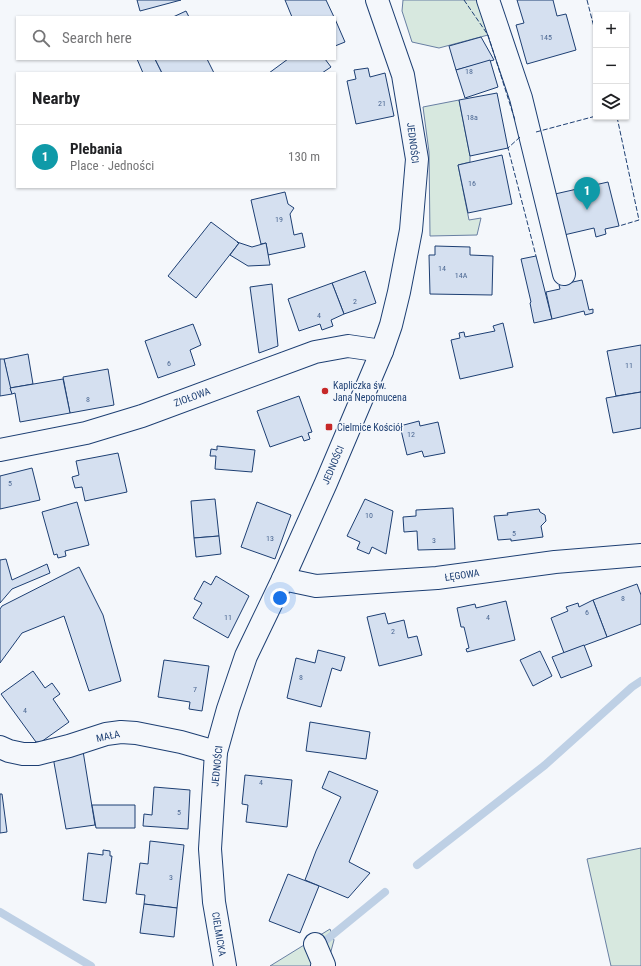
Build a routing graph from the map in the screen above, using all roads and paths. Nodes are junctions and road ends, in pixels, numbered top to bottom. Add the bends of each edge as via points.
1 (377, 0) edge
2 (488, 0) edge
3 (564, 274) dead end
4 (382, 351) junction
5 (0, 450) edge
6 (641, 555) edge
7 (283, 579) junction
8 (0, 747) edge
9 (216, 752) junction
10 (214, 902) joint
11 (315, 944) dead end
12 (225, 966) edge
13 (322, 966) edge

1 - 4 street, JEDNOŚCI via 403,75 417,159 412,230 391,325
2 - 3 street via 521,98
4 - 5 street, ZIOŁOWA via 348,346 315,352 142,416 86,433
4 - 7 street, JEDNOŚCI
6 - 7 street, ŁĘGOWA via 555,562 437,578 316,586
7 - 9 street, JEDNOŚCI via 246,656
8 - 9 street, MAŁA via 23,754 37,754 121,732 181,742
9 - 10 street, JEDNOŚCI via 210,848
10 - 12 street, CIELMICKA
11 - 13 street via 324,964

